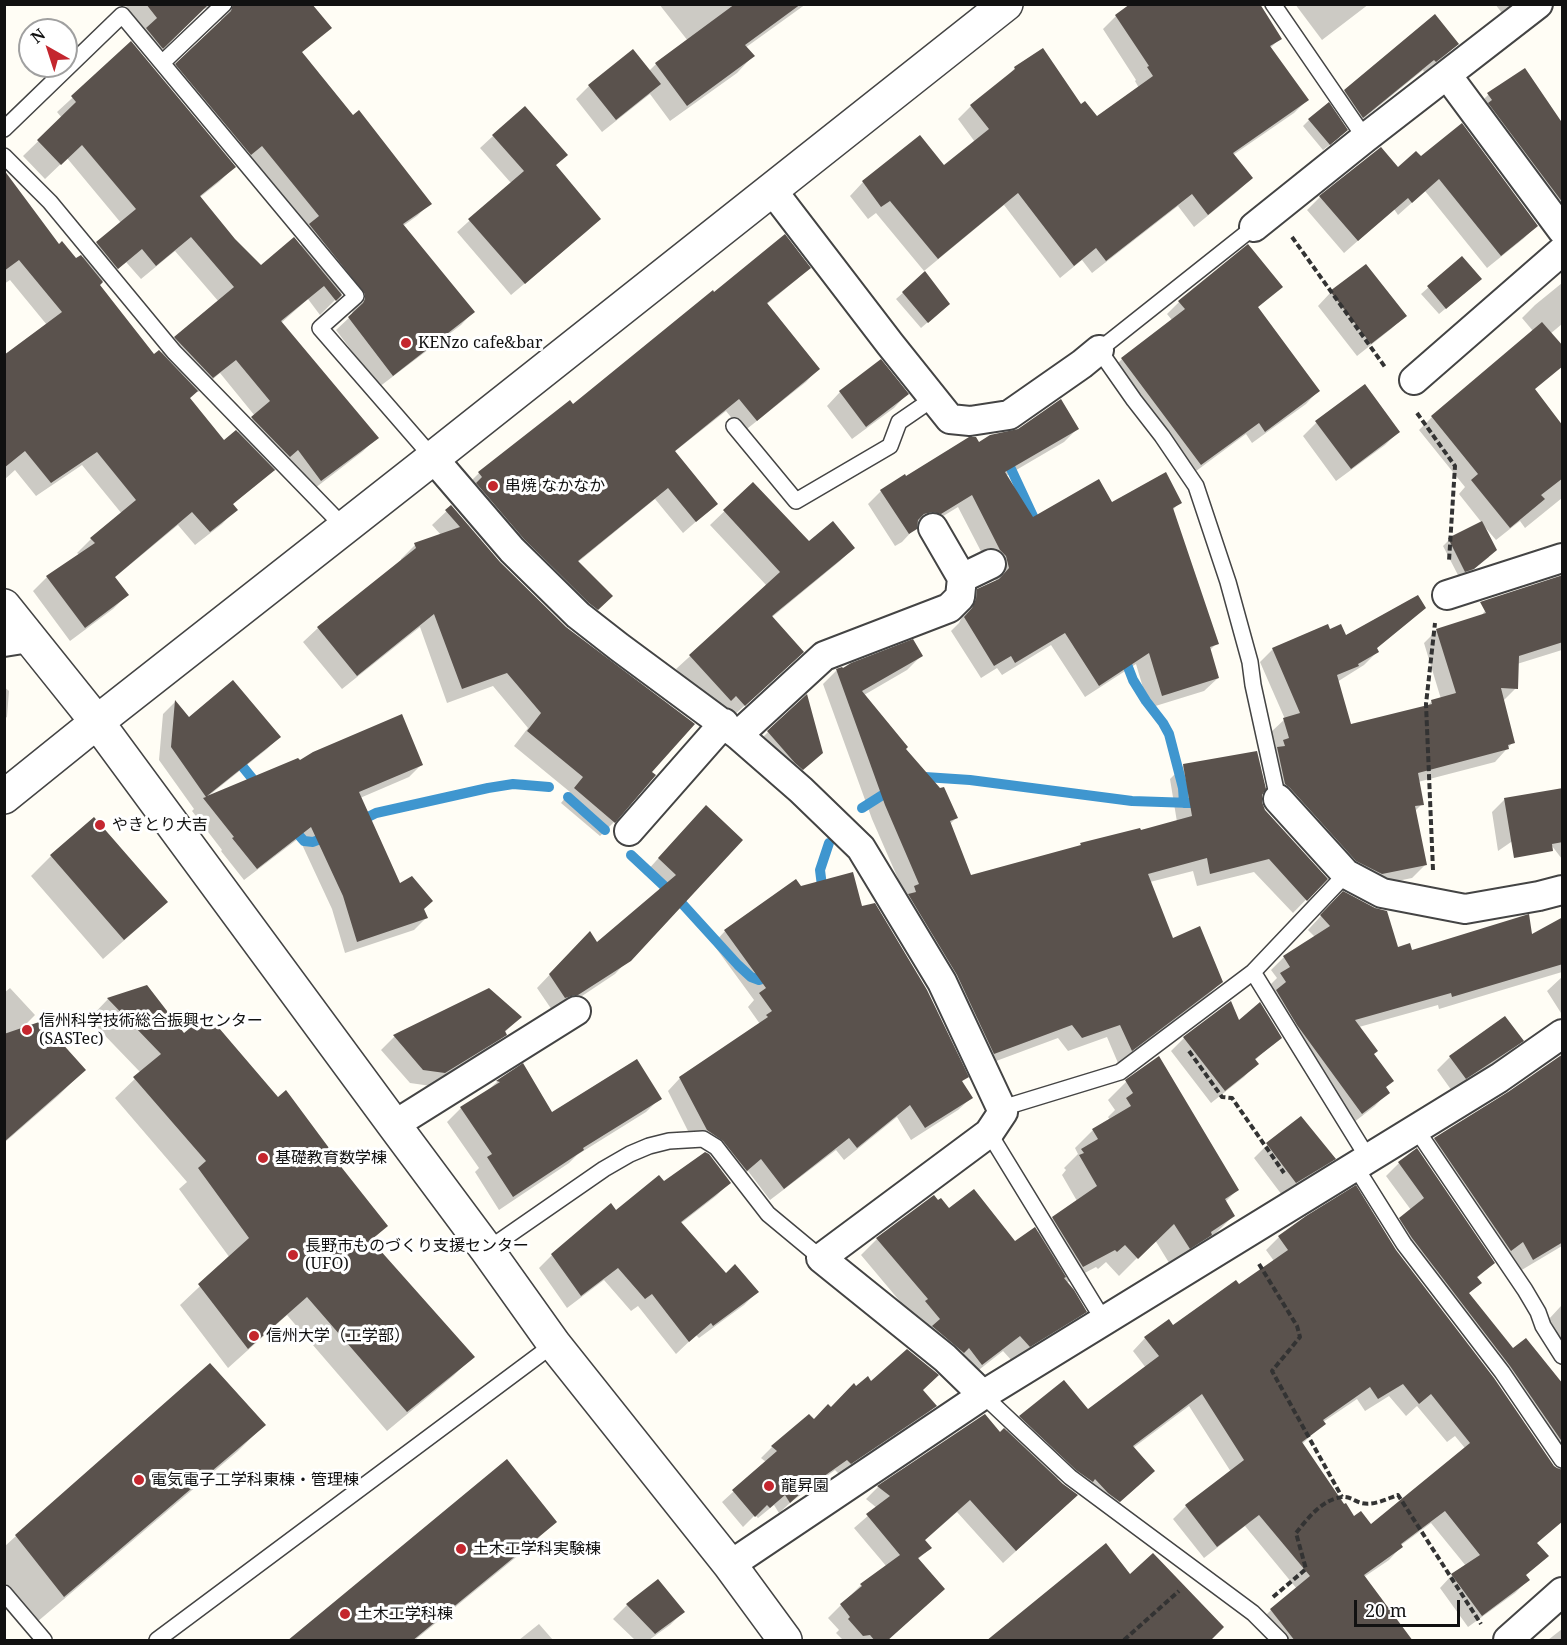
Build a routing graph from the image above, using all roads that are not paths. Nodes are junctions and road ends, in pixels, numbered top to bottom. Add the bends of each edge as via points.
1 (224, 4) edge
2 (1006, 4) edge
3 (1273, 4) edge
4 (1538, 4) edge
5 (162, 63) junction
6 (1447, 75) junction
7 (4, 129) edge
8 (1365, 138) junction
9 (4, 156) edge
10 (772, 190) junction
11 (1264, 219) joint
12 (1563, 230) edge
13 (1563, 251) edge
14 (1099, 350) junction
15 (1401, 376) road end
16 (934, 398) junction
17 (734, 426) dead end
18 (433, 458) junction
19 (344, 527) junction
20 (933, 528) dead end
21 (1563, 558) edge
22 (991, 564) dead end
23 (962, 578) junction
24 (1447, 595) road end
25 (4, 606) edge
26 (17, 640) edge
27 (97, 722) junction
28 (731, 729) junction
29 (4, 797) edge
30 (1278, 800) joint
31 (629, 831) dead end
32 (1346, 874) junction
33 (1563, 890) edge
34 (1252, 972) junction
35 (576, 1011) dead end
36 (1563, 1034) edge
37 (996, 1123) junction
38 (394, 1125) junction
39 (1416, 1128) junction
40 (1362, 1162) junction
41 (487, 1250) junction
42 (821, 1258) junction
43 (1104, 1321) junction
44 (554, 1344) junction
45 (1563, 1356) edge
46 (983, 1395) junction
47 (1563, 1460) edge
48 (730, 1565) junction
49 (1563, 1592) edge
50 (4, 1593) edge
51 (44, 1641) edge
52 (157, 1641) edge
53 (785, 1641) edge
54 (1280, 1641) edge
55 (1508, 1641) edge

1 - 5 lane
2 - 10 street
3 - 8 lane
4 - 6 street
5 - 7 lane via 122,15
5 - 18 lane via 356,296 320,328
6 - 8 street
6 - 12 street
8 - 11 street
9 - 19 lane via 50,202 174,352
10 - 16 street
10 - 18 street
11 - 14 lane
13 - 15 street
14 - 16 street via 1008,415 970,421 950,419
14 - 30 lane via 1196,486 1250,662
16 - 17 lane via 899,422 890,446 796,501
18 - 19 street
18 - 28 street via 512,550 578,615
19 - 27 street
20 - 23 street
21 - 24 street
22 - 23 street
23 - 28 street via 960,597 949,608 824,657
25 - 26 street
26 - 27 street
27 - 29 street
27 - 38 street
28 - 31 street
28 - 37 street via 861,848 942,981
30 - 32 street
32 - 33 street via 1382,893 1465,909
32 - 34 lane
34 - 37 lane via 1120,1071 1012,1105
34 - 40 lane
35 - 38 street
36 - 39 street
37 - 42 street
37 - 43 lane
38 - 41 street
39 - 40 street
39 - 45 lane via 1525,1290
40 - 43 street
40 - 47 lane via 1404,1244 1502,1372
41 - 42 lane via 630,1154 669,1141 703,1139 716,1148 768,1214
41 - 44 street
42 - 46 street via 945,1358
43 - 46 street
44 - 48 street
44 - 52 lane
46 - 48 street
46 - 54 lane via 1070,1477 1253,1613
48 - 53 street
49 - 55 street
50 - 51 lane

